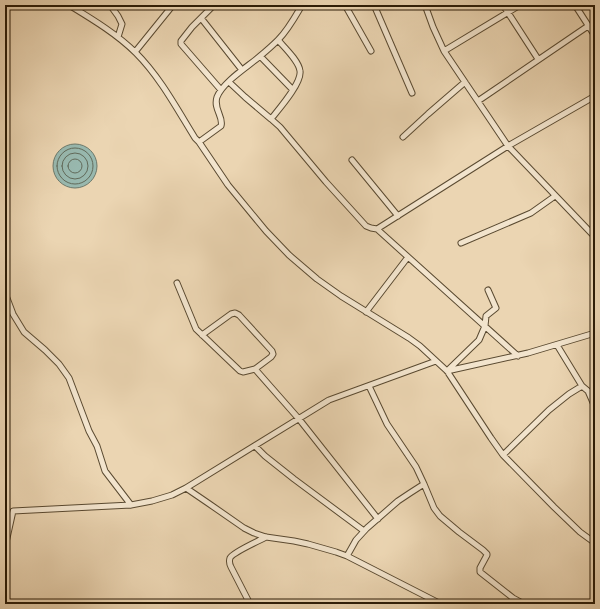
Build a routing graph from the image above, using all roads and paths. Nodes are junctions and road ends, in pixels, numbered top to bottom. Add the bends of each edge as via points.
1 (69, 5) edge
2 (110, 5) edge
3 (173, 5) edge
4 (214, 5) edge
5 (302, 5) edge
6 (345, 5) edge
7 (374, 5) edge
8 (425, 5) edge
9 (503, 5) edge
10 (520, 5) edge
11 (575, 5) edge
12 (508, 13) junction
13 (201, 18) junction
14 (588, 26) junction
15 (595, 36) edge
16 (118, 38) junction
17 (278, 40) junction
18 (371, 51) dead end
19 (444, 51) junction
20 (135, 52) junction
21 (260, 56) junction
22 (538, 60) junction
23 (242, 70) junction
24 (229, 82) junction
25 (465, 82) junction
26 (221, 90) junction
27 (293, 90) junction
28 (412, 93) dead end
29 (595, 96) edge
30 (478, 101) junction
31 (271, 119) junction
32 (403, 137) dead end
33 (199, 142) junction
34 (508, 146) junction
35 (352, 160) dead end
36 (556, 196) junction
37 (398, 216) junction
38 (377, 229) junction
39 (595, 237) edge
40 (461, 243) dead end
41 (408, 257) junction
42 (177, 282) dead end
43 (488, 290) dead end
44 (5, 293) edge
45 (366, 312) junction
46 (485, 326) junction
47 (595, 333) edge
48 (202, 335) junction
49 (557, 345) junction
50 (518, 356) junction
51 (436, 361) junction
52 (255, 369) junction
53 (447, 371) junction
54 (369, 386) junction
55 (582, 386) junction
56 (595, 407) edge
57 (299, 419) junction
58 (255, 446) junction
59 (503, 455) junction
60 (424, 484) junction
61 (186, 488) junction
62 (131, 505) junction
63 (378, 519) junction
64 (364, 531) junction
65 (266, 537) junction
66 (595, 543) edge
67 (5, 547) edge
68 (347, 556) junction
69 (250, 604) edge
70 (441, 604) edge
71 (524, 604) edge

1 - 16 street
2 - 16 street via 122,24
3 - 20 street
4 - 13 street
5 - 17 street
6 - 18 street
7 - 28 street
8 - 19 street
9 - 12 street
10 - 12 street
11 - 14 street
12 - 19 street
12 - 22 street
13 - 23 street
13 - 26 street via 182,39 181,44
14 - 15 street
14 - 22 street
16 - 20 street
17 - 21 street
17 - 27 street via 300,70 300,78
19 - 25 street
20 - 33 street via 154,75
21 - 23 street
21 - 27 street
22 - 30 street
23 - 24 street
24 - 26 street
24 - 31 street
25 - 30 street
25 - 32 street
26 - 33 street via 216,103 222,120 221,126
27 - 31 street
29 - 34 street
30 - 34 street
31 - 38 street via 366,226
33 - 45 street via 228,185 289,255 317,279
34 - 36 street
34 - 37 street
35 - 37 street
36 - 39 street
36 - 40 street via 531,213
37 - 38 street
38 - 41 street
41 - 45 street
41 - 46 street
42 - 48 street via 196,329
43 - 46 street via 496,308 486,316
44 - 62 street via 13,314 24,332 50,355 70,378 97,446 104,471
45 - 51 street via 409,338
46 - 50 street
46 - 53 street via 479,340
47 - 49 street
48 - 52 street via 240,371
48 - 52 street via 231,314 239,315 273,354
49 - 50 street
49 - 55 street
50 - 53 street
51 - 53 street
51 - 54 street
52 - 57 street
53 - 59 street
54 - 57 street via 330,400
54 - 60 street via 386,424 416,467
55 - 56 street via 588,391
55 - 59 street via 549,410
57 - 58 street
57 - 63 street
58 - 61 street
58 - 64 street via 264,456
59 - 66 street via 580,532
60 - 63 street via 410,492
60 - 71 street via 440,516 487,554 480,572
61 - 62 street via 172,495
61 - 65 street via 244,528
62 - 67 street via 13,510
63 - 64 street
64 - 68 street
65 - 68 street via 294,541
65 - 69 street via 230,557 231,567
68 - 70 street

